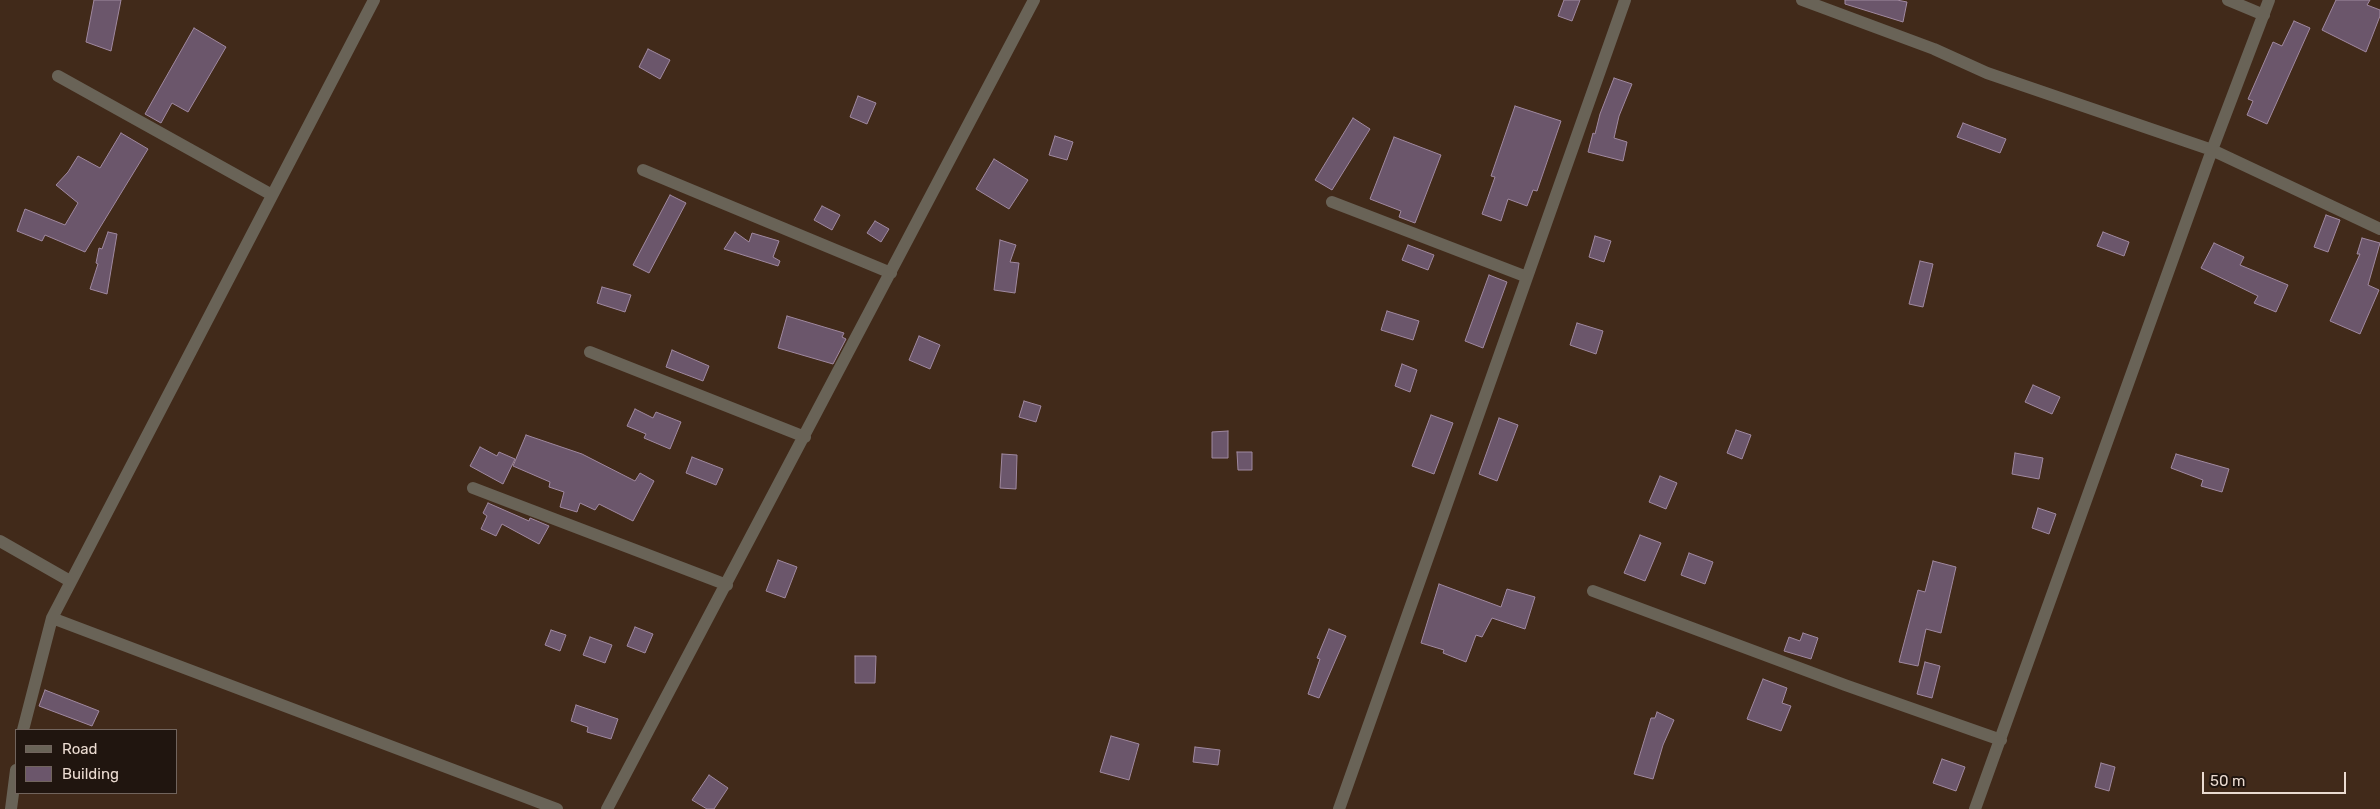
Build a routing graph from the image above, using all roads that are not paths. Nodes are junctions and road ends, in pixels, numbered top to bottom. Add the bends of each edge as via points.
1 (374, 0) edge
2 (1034, 0) edge
3 (1625, 0) edge
4 (1802, 0) edge
5 (2228, 0) edge
6 (2269, 0) edge
7 (2264, 15) junction
8 (58, 76) dead end
9 (2212, 150) junction
10 (643, 170) dead end
11 (272, 195) junction
12 (1332, 202) dead end
13 (2380, 229) edge
14 (891, 273) junction
15 (1526, 277) junction
16 (590, 352) dead end
17 (805, 437) junction
18 (473, 488) dead end
19 (0, 541) edge
20 (70, 581) junction
21 (727, 585) junction
22 (1593, 590) dead end
23 (52, 618) junction
24 (23, 729) edge
25 (2001, 740) junction
26 (15, 778) edge
27 (11, 809) edge
28 (557, 809) edge
29 (608, 809) edge
30 (1339, 809) edge
31 (1975, 809) edge

1 - 11 street
2 - 14 street
3 - 15 street
4 - 9 street via 1934,49 1987,74
5 - 7 street
6 - 7 street
7 - 9 street
8 - 11 street
9 - 13 street
9 - 25 street
10 - 14 street
11 - 20 street
12 - 15 street
14 - 17 street
15 - 30 street
16 - 17 street
17 - 21 street
18 - 21 street
19 - 20 street
20 - 23 street
21 - 29 street
22 - 25 street
23 - 24 street
23 - 28 street
25 - 31 street
26 - 27 street

